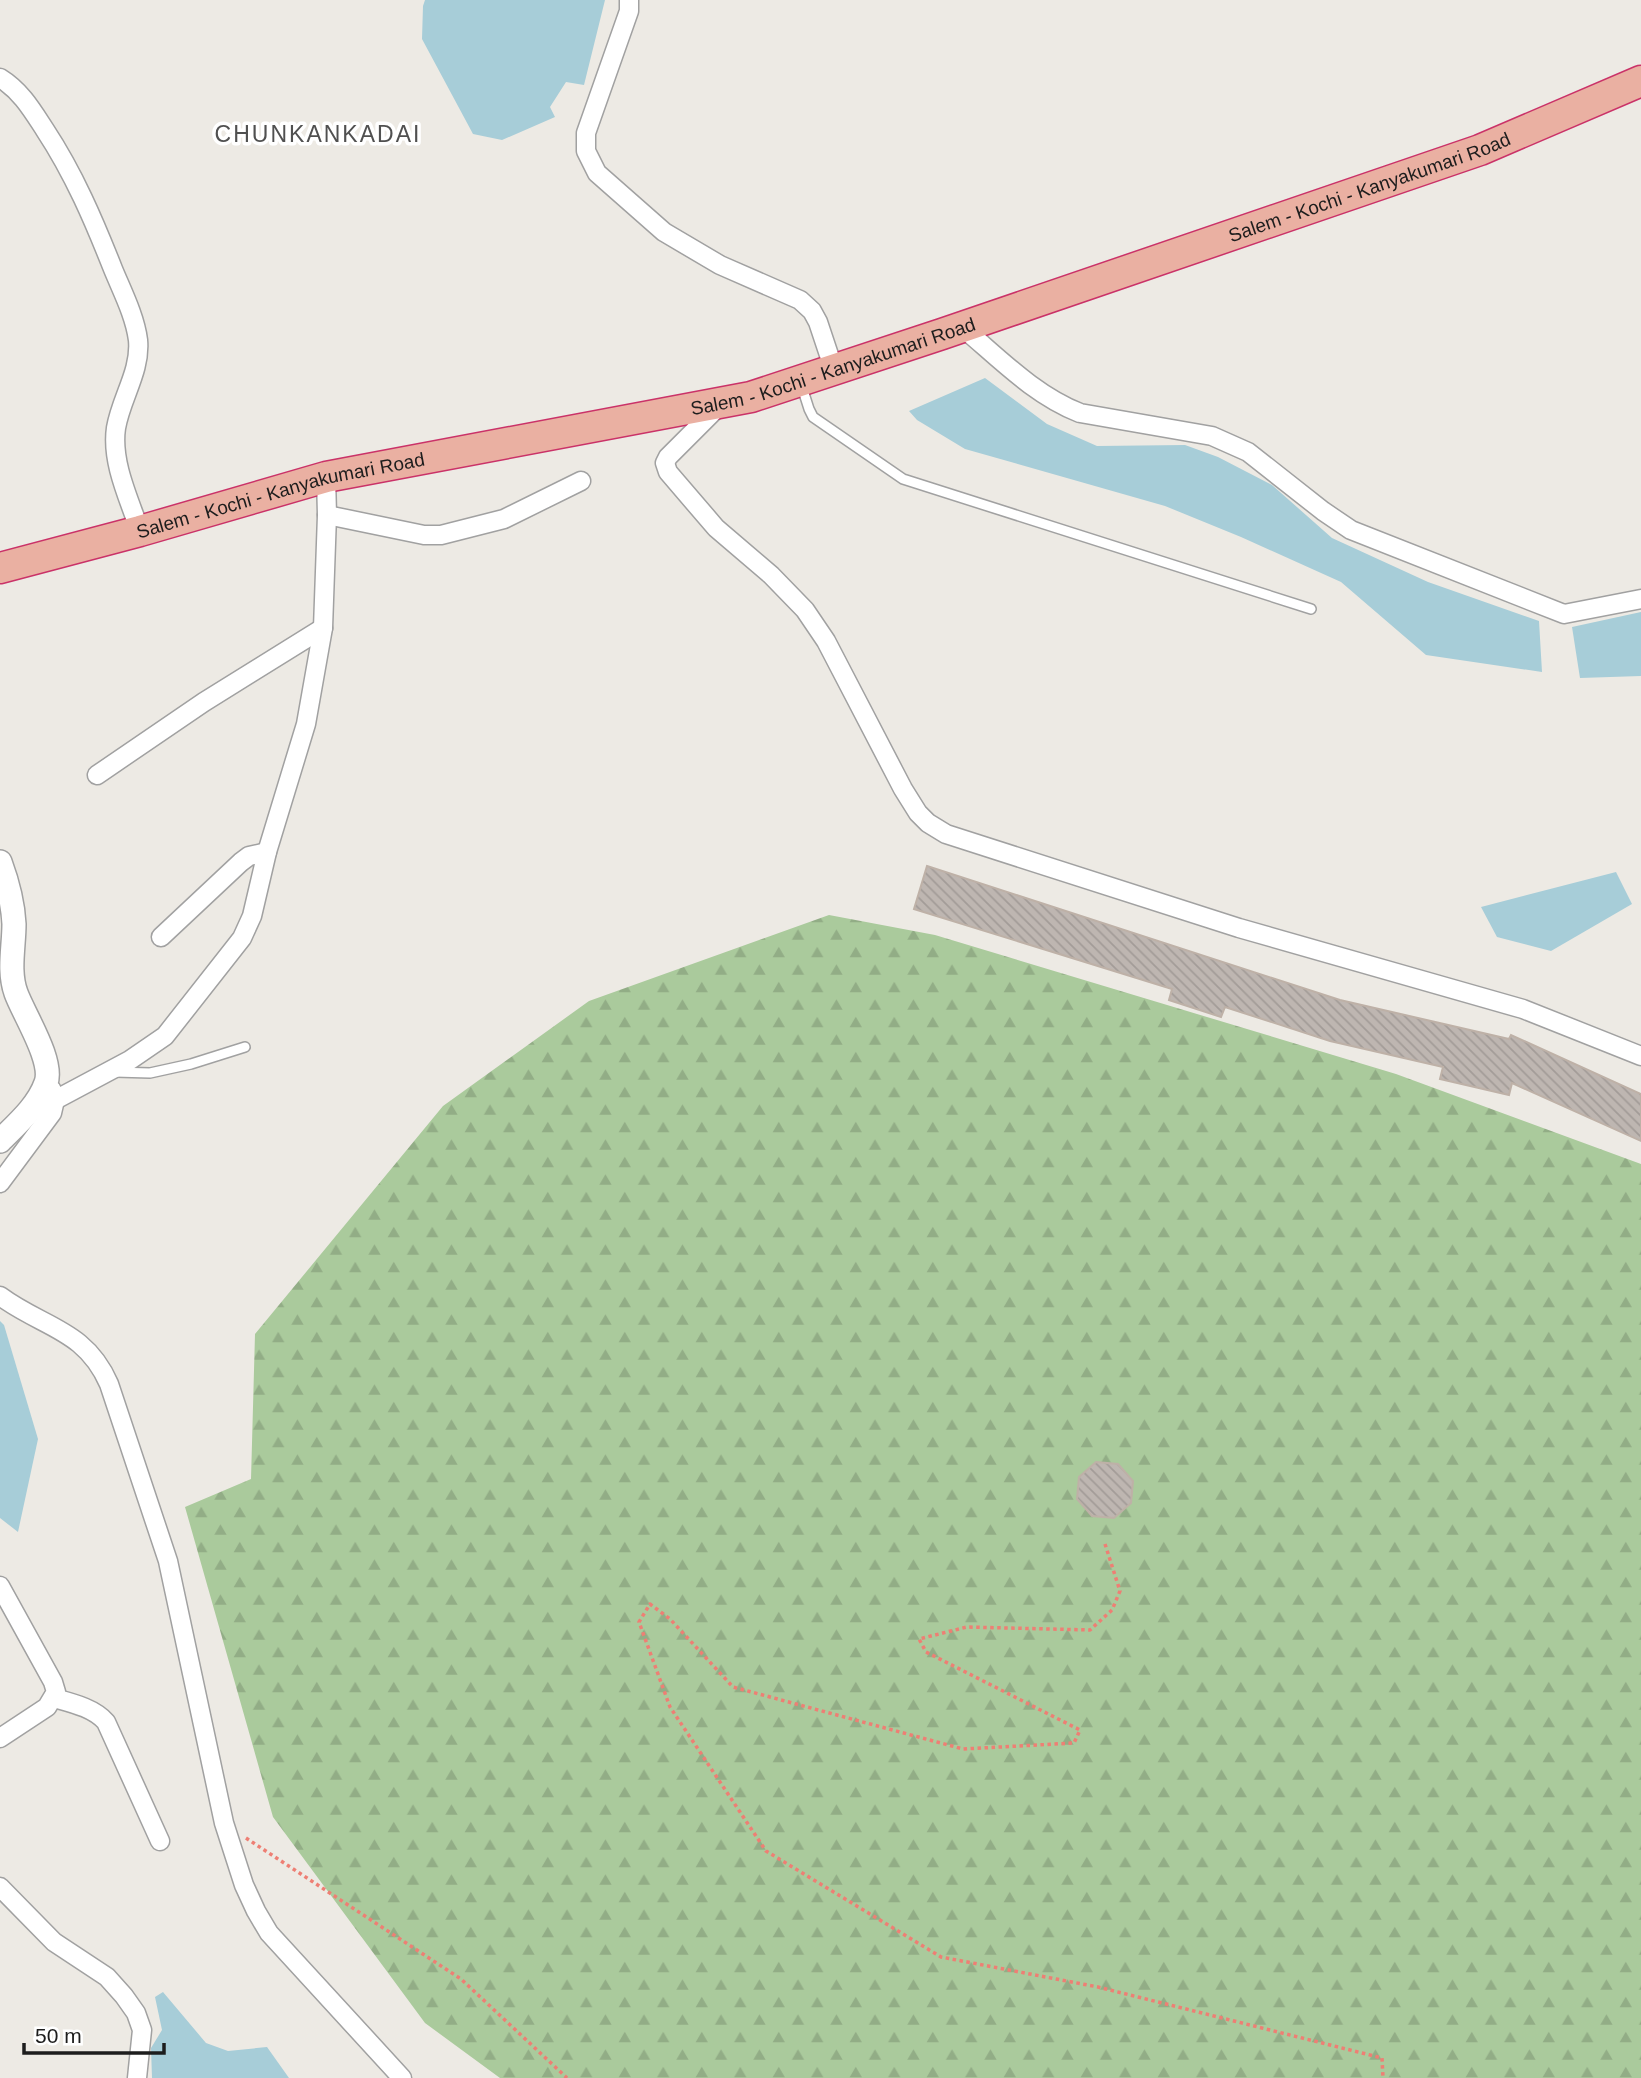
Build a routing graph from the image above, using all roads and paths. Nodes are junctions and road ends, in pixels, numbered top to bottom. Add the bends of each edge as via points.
1 (629, 0) edge
2 (0, 78) edge
3 (1641, 80) edge
4 (962, 327) junction
5 (834, 370) junction
6 (800, 381) junction
7 (722, 402) junction
8 (326, 477) junction
9 (581, 481) dead end
10 (327, 515) junction
11 (140, 531) junction
12 (0, 568) edge
13 (1641, 598) edge
14 (1311, 609) dead end
15 (323, 628) junction
16 (97, 775) dead end
17 (267, 852) junction
18 (0, 862) edge
19 (6, 902) edge
20 (161, 937) dead end
21 (244, 1047) dead end
22 (1641, 1056) edge
23 (107, 1072) junction
24 (51, 1090) junction
25 (35, 1137) junction
26 (0, 1141) edge
27 (0, 1167) edge
28 (0, 1183) edge
29 (0, 1296) edge
30 (1105, 1544) dead end
31 (0, 1586) edge
32 (54, 1698) junction
33 (3, 1729) edge
34 (224, 1823) junction
35 (160, 1841) dead end
36 (0, 1887) edge
37 (137, 2078) edge
38 (402, 2078) edge
39 (567, 2078) edge
40 (1383, 2078) edge

1 - 5 street via 586,133 586,151 597,173 664,232 720,265 800,300 818,322
2 - 11 street via 24,98 64,158 87,204 138,338 138,361 116,428 116,444 118,465
3 - 4 highway, Salem - Kochi - Kanyakumari Road via 1480,150
4 - 5 highway, Salem - Kochi - Kanyakumari Road
4 - 13 street via 1032,386 1065,407 1212,436 1248,453 1350,530 1564,614
5 - 6 highway, Salem - Kochi - Kanyakumari Road
6 - 7 highway, Salem - Kochi - Kanyakumari Road
6 - 14 lane via 813,416 903,479
7 - 8 highway, Salem - Kochi - Kanyakumari Road
7 - 22 street via 668,457 668,472 716,528 805,610 826,641 903,789 928,823 946,834 1239,928 1523,1009
8 - 10 street
8 - 11 highway, Salem - Kochi - Kanyakumari Road
9 - 10 street via 504,519 437,536
10 - 15 street
11 - 12 highway, Salem - Kochi - Kanyakumari Road
15 - 16 street
15 - 17 street via 306,724
17 - 20 street via 241,862
17 - 23 street via 242,938 165,1036
18 - 19 street
19 - 24 street via 14,924 15,990 45,1060
21 - 23 lane via 150,1073
23 - 24 street
24 - 25 street via 52,1113
24 - 26 street
25 - 27 street
25 - 28 street
29 - 34 street via 82,1344 109,1384 168,1561
30 - 40 path via 1120,1591 1112,1610 1090,1630 967,1627 919,1639 926,1652 1080,1730 1074,1743 963,1749 733,1687 670,1619 650,1604 639,1622 670,1707 766,1851 941,1957 1098,1987 1382,2058
31 - 32 street via 53,1682
32 - 33 street via 47,1707
32 - 35 street via 105,1720
34 - 38 street via 244,1885 269,1933
34 - 39 path via 461,1979
36 - 37 street via 54,1942 107,1977 124,1996 142,2030

